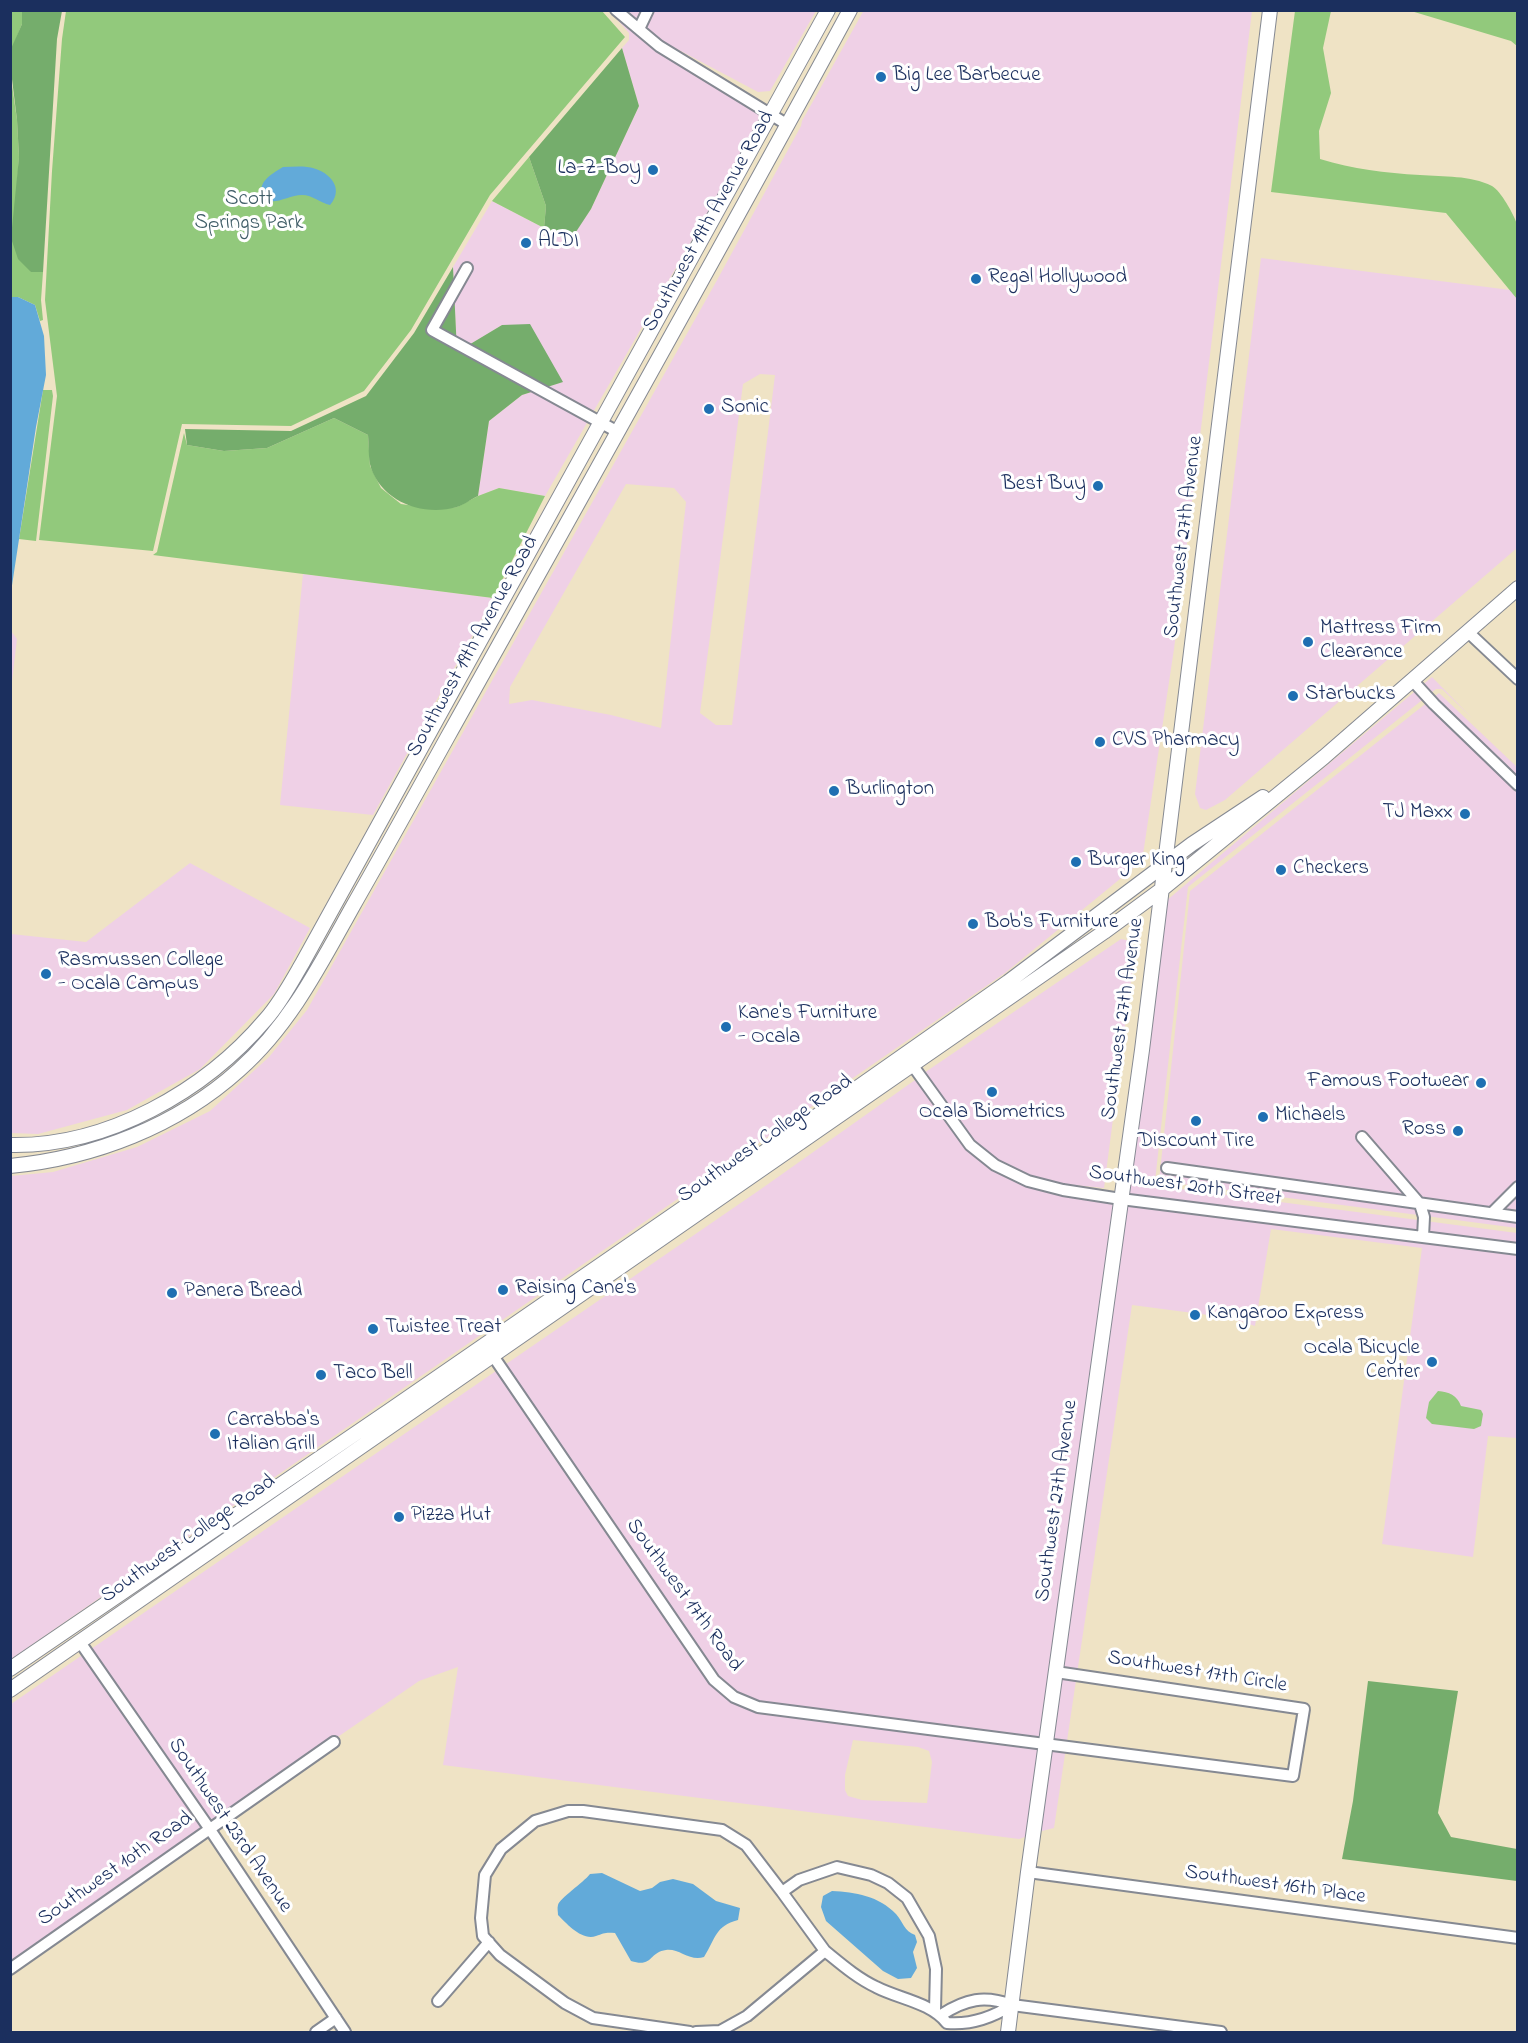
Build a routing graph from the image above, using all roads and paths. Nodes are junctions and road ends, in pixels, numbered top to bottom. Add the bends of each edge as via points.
1 (616, 10) edge
2 (648, 10) edge
3 (828, 10) edge
4 (850, 10) edge
5 (1270, 10) edge
6 (639, 29) junction
7 (770, 114) junction
8 (788, 124) junction
9 (467, 268) dead end
10 (602, 423) junction
11 (618, 432) junction
12 (1518, 579) edge
13 (1518, 588) edge
14 (1467, 632) junction
15 (1518, 679) edge
16 (1412, 680) junction
17 (1518, 785) edge
18 (1165, 865) junction
19 (1161, 890) junction
20 (908, 1059) junction
21 (1362, 1137) dead end
22 (10, 1145) edge
23 (10, 1166) edge
24 (1167, 1168) dead end
25 (1518, 1186) edge
26 (1121, 1199) junction
27 (1420, 1204) junction
28 (1492, 1213) junction
29 (1518, 1217) edge
30 (1423, 1237) junction
31 (1518, 1250) edge
32 (489, 1350) junction
33 (80, 1642) junction
34 (10, 1669) edge
35 (1056, 1672) junction
36 (10, 1690) edge
37 (334, 1742) dead end
38 (1046, 1744) junction
39 (209, 1828) junction
40 (1028, 1872) junction
41 (782, 1892) junction
42 (1518, 1938) edge
43 (489, 1942) junction
44 (825, 1951) junction
45 (10, 1969) edge
46 (438, 2001) dead end
47 (966, 2003) junction
48 (1012, 2005) junction
49 (938, 2013) junction
50 (336, 2018) junction
51 (971, 2021) junction
52 (316, 2032) edge
53 (345, 2032) edge
54 (690, 2032) edge
55 (696, 2032) edge
56 (1008, 2032) edge
57 (1221, 2032) edge

1 - 6 street
2 - 6 street
3 - 7 main road, Southwest 19th Avenue Road
4 - 8 main road, Southwest 19th Avenue Road
5 - 18 main road, Southwest 27th Avenue
6 - 7 street via 659,46
7 - 8 street
7 - 10 main road, Southwest 19th Avenue Road
8 - 11 main road, Southwest 19th Avenue Road
9 - 10 street via 432,330
10 - 11 street
10 - 22 main road, Southwest 19th Avenue Road via 303,962 266,1019 217,1067 156,1107 63,1140
11 - 23 main road, Southwest 19th Avenue Road via 306,990 276,1032 240,1070 192,1107 118,1143
12 - 18 main road, Southwest College Road via 1285,782
13 - 14 main road, Southwest College Road
14 - 15 street
14 - 16 main road, Southwest College Road
16 - 17 street
16 - 19 main road, Southwest College Road
18 - 19 main road, Southwest 27th Avenue
18 - 20 main road, Southwest College Road
19 - 20 main road, Southwest College Road
19 - 26 main road, Southwest 27th Avenue
20 - 26 street, Southwest 20th Street via 970,1145 995,1165 1028,1181
20 - 32 main road, Southwest College Road via 847,1095
21 - 27 street
24 - 27 street
25 - 28 street
26 - 30 street, Southwest 20th Street
26 - 35 main road, Southwest 27th Avenue
27 - 28 street
27 - 30 street
28 - 29 street
30 - 31 street, Southwest 20th Street
32 - 33 main road, Southwest College Road
32 - 34 main road, Southwest College Road
32 - 38 street, Southwest 17th Road via 714,1680 734,1697 758,1707
33 - 36 main road, Southwest College Road
33 - 39 street, Southwest 23rd Avenue
35 - 38 main road, Southwest 27th Avenue
35 - 38 street, Southwest 17th Circle via 1304,1709 1293,1776
37 - 39 street, Southwest 10th Road
38 - 40 main road, Southwest 27th Avenue
39 - 45 street, Southwest 10th Road
39 - 50 street, Southwest 23rd Avenue
40 - 42 street, Southwest 16th Place
40 - 48 main road, Southwest 27th Avenue
41 - 43 street via 747,1845 722,1830 568,1811 535,1821 501,1849 485,1875 481,1918 483,1936
41 - 44 street
41 - 49 street via 799,1880 837,1868 888,1883 907,1898 929,1936 936,1969
43 - 46 street
43 - 54 street via 500,1955 565,2003 593,2018
44 - 49 street via 875,1987
44 - 55 street via 747,2016 720,2031
47 - 48 street via 994,1999
47 - 49 street
47 - 51 street
48 - 51 street via 996,2015
48 - 56 main road, Southwest 27th Avenue
48 - 57 street
49 - 51 street via 947,2023
50 - 52 street
50 - 53 street, Southwest 23rd Avenue

